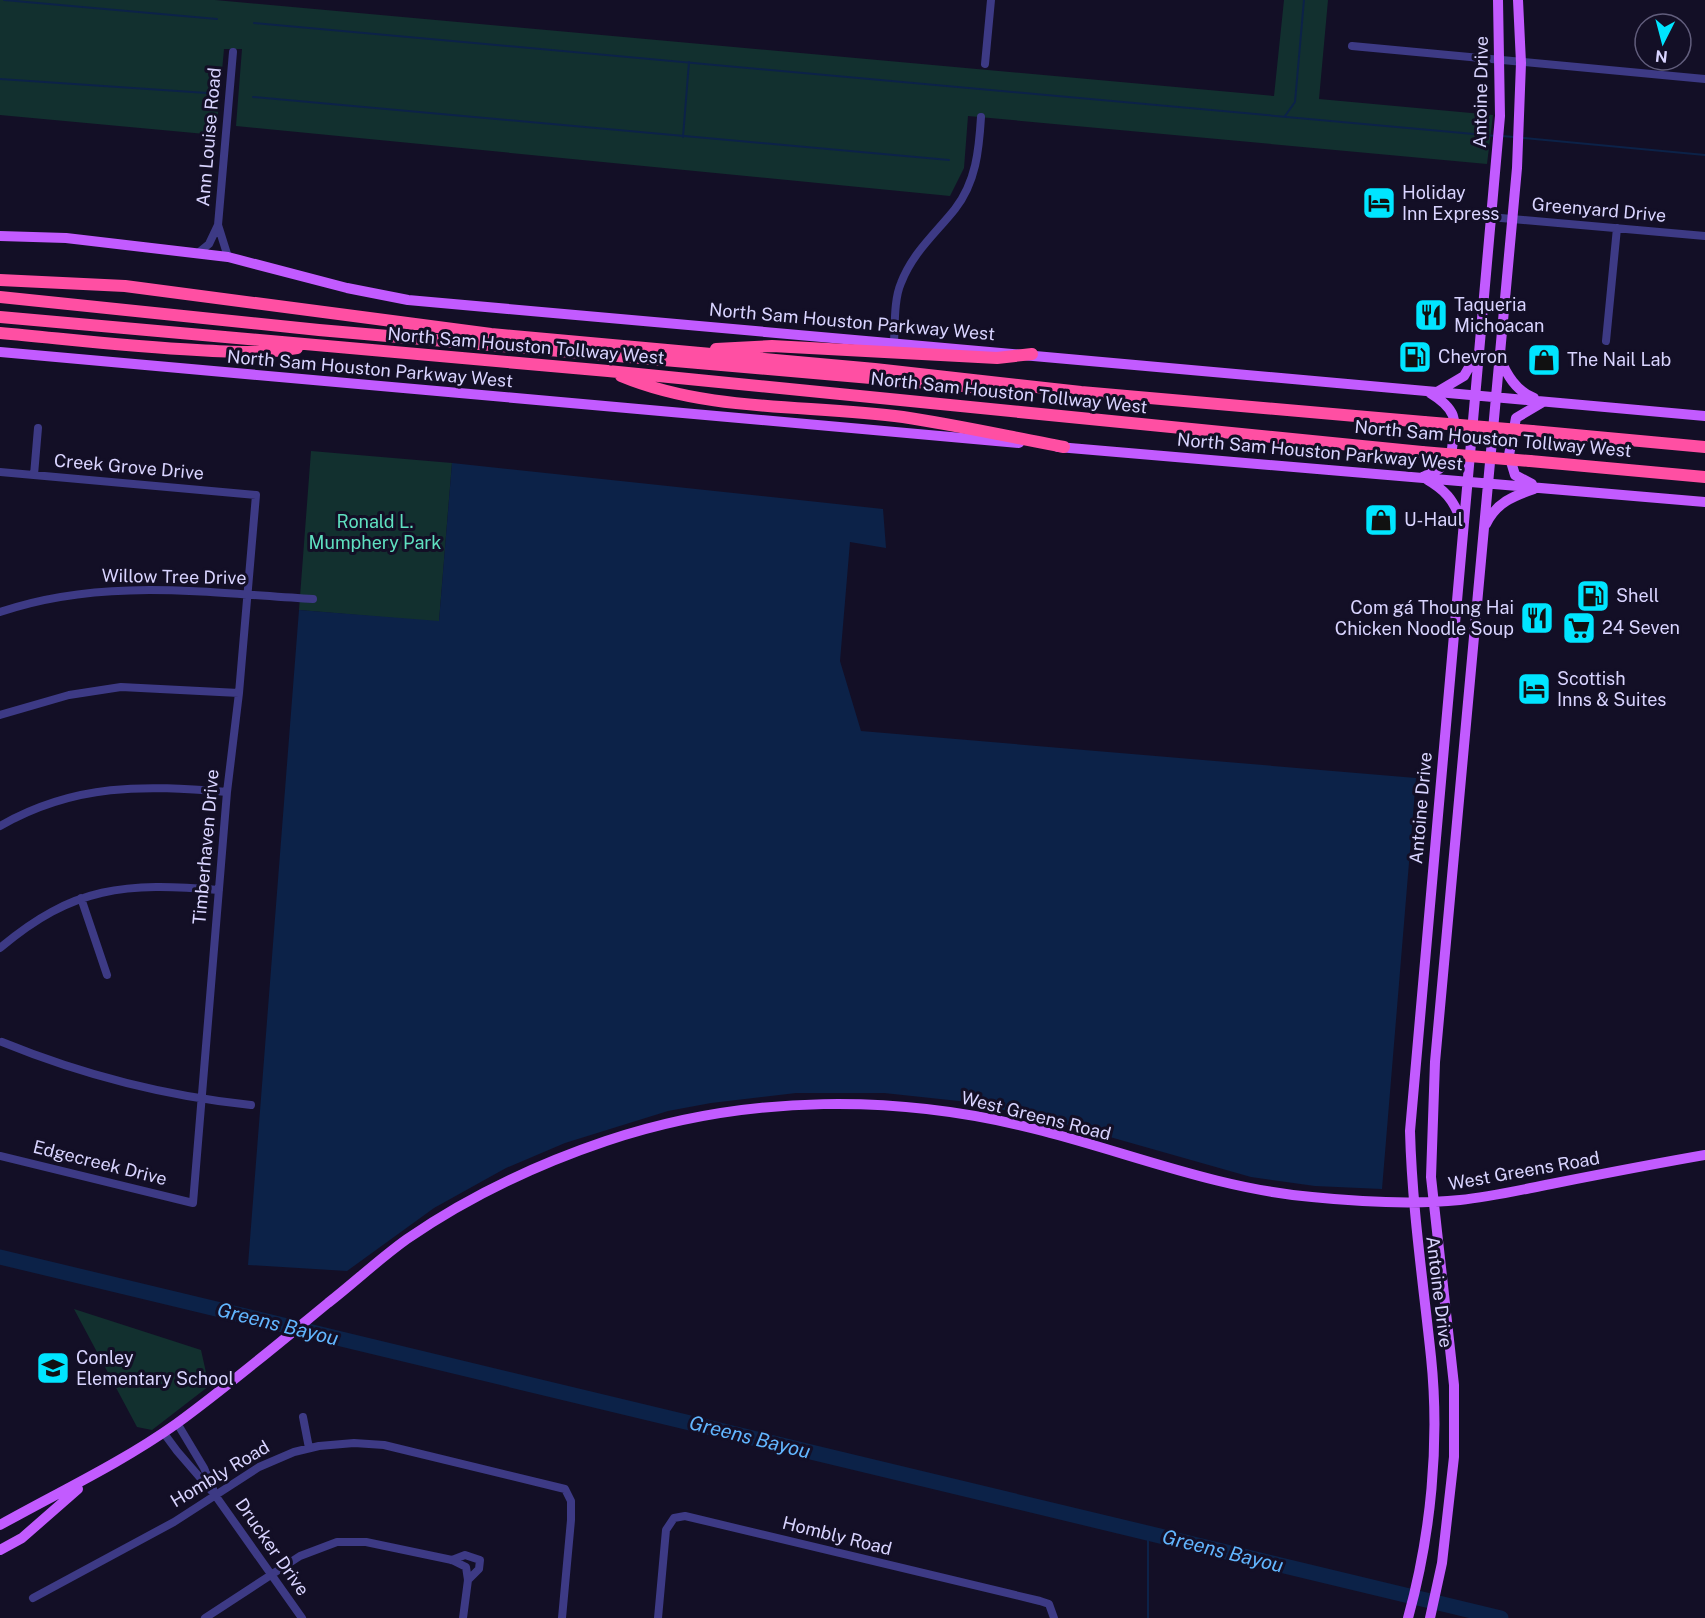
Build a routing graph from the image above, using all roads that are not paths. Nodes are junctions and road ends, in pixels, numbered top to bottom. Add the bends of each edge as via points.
1 (991, 0) edge
2 (1498, 0) edge
3 (1518, 0) edge
4 (1352, 46) dead end
5 (233, 52) dead end
6 (1500, 60) junction
7 (1521, 63) junction
8 (985, 64) dead end
9 (1705, 79) edge
10 (981, 117) dead end
11 (1490, 217) junction
12 (1512, 219) junction
13 (218, 225) junction
14 (1617, 228) junction
15 (0, 236) edge
16 (1705, 236) edge
17 (198, 253) junction
18 (228, 257) junction
19 (0, 280) edge
20 (0, 297) edge
21 (0, 317) edge
22 (0, 333) edge
23 (1606, 341) dead end
24 (894, 342) junction
25 (310, 345) junction
26 (671, 351) junction
27 (0, 352) edge
28 (1478, 352) junction
29 (1032, 354) junction
30 (1499, 357) junction
31 (608, 371) junction
32 (1431, 391) junction
33 (1082, 392) junction
34 (1474, 395) junction
35 (1495, 397) junction
36 (1543, 402) junction
37 (1705, 416) edge
38 (38, 428) dead end
39 (1064, 447) junction
40 (1705, 447) edge
41 (0, 472) edge
42 (34, 475) junction
43 (1423, 477) junction
44 (1705, 477) edge
45 (1467, 481) junction
46 (1487, 483) junction
47 (1540, 487) junction
48 (256, 495) joint
49 (1705, 502) edge
50 (1463, 523) junction
51 (1483, 532) junction
52 (247, 595) junction
53 (313, 599) dead end
54 (0, 612) edge
55 (1453, 637) junction
56 (1473, 639) junction
57 (239, 693) junction
58 (0, 715) edge
59 (1440, 778) junction
60 (1460, 780) junction
61 (227, 792) junction
62 (0, 826) edge
63 (219, 890) junction
64 (81, 897) junction
65 (1428, 918) junction
66 (1447, 919) junction
67 (0, 948) edge
68 (107, 975) dead end
69 (2, 1042) dead end
70 (1415, 1060) junction
71 (1435, 1062) junction
72 (202, 1100) junction
73 (251, 1105) dead end
74 (1705, 1155) edge
75 (0, 1156) edge
76 (1432, 1202) junction
77 (193, 1203) joint
78 (1413, 1203) junction
79 (1451, 1355) junction
80 (1431, 1358) junction
81 (303, 1418) dead end
82 (177, 1423) junction
83 (163, 1432) junction
84 (309, 1448) junction
85 (96, 1473) junction
86 (215, 1494) junction
87 (1429, 1506) junction
88 (1450, 1509) junction
89 (0, 1525) edge
90 (0, 1550) edge
91 (452, 1560) junction
92 (272, 1575) junction
93 (468, 1580) junction
94 (33, 1598) dead end
95 (205, 1618) edge
96 (302, 1618) edge
97 (463, 1618) edge
98 (562, 1618) edge
99 (658, 1618) edge
100 (1054, 1618) edge
101 (1408, 1618) edge
102 (1430, 1618) edge

1 - 8 street
2 - 6 main road, Antoine Drive
3 - 7 main road, Antoine Drive
4 - 6 street
5 - 13 street, Ann Louise Road
6 - 7 street
6 - 11 main road, Antoine Drive via 1500,116
7 - 9 street
7 - 12 main road, Antoine Drive
10 - 24 street via 976,166 968,188 932,232 899,285
11 - 12 street, Greenyard Drive
11 - 28 main road, Antoine Drive
12 - 14 street, Greenyard Drive
12 - 30 main road, Antoine Drive
13 - 17 street, Ann Louise Road via 209,244
13 - 18 street, Ann Louise Road
14 - 16 street, Greenyard Drive
14 - 23 street
15 - 17 main road, North Sam Houston Parkway West via 66,238
17 - 18 main road, North Sam Houston Parkway West
18 - 24 main road, North Sam Houston Parkway West via 408,300
19 - 26 highway, North Sam Houston Tollway West via 125,286 491,334
20 - 33 highway, North Sam Houston Tollway West via 864,379
21 - 25 highway, North Sam Houston Tollway West
22 - 25 highway, North Sam Houston Tollway West via 98,344 234,352 280,351
24 - 29 main road, North Sam Houston Parkway West
25 - 31 highway, North Sam Houston Tollway West
26 - 29 highway via 772,346 997,358
26 - 33 highway, North Sam Houston Tollway West
27 - 39 main road, North Sam Houston Parkway West
28 - 32 main road via 1464,376
28 - 34 main road, Antoine Drive
29 - 32 main road, North Sam Houston Parkway West
30 - 35 main road, Antoine Drive
30 - 36 main road via 1516,386
31 - 39 highway via 656,391 758,406 902,417
31 - 44 highway, North Sam Houston Tollway West, bridge
32 - 34 main road, North Sam Houston Parkway West
32 - 43 main road via 1446,403 1454,419 1451,458
33 - 40 highway, North Sam Houston Tollway West, bridge
34 - 35 main road, North Sam Houston Parkway West
34 - 45 main road, Antoine Drive
35 - 36 main road, North Sam Houston Parkway West
35 - 46 main road, Antoine Drive
36 - 37 main road, North Sam Houston Parkway West
36 - 47 main road via 1516,418 1509,455 1515,475
38 - 42 street
39 - 43 main road, North Sam Houston Parkway West
41 - 42 street, Creek Grove Drive
42 - 48 street, Creek Grove Drive
43 - 45 main road, North Sam Houston Parkway West
43 - 50 main road via 1453,500
45 - 46 main road, North Sam Houston Parkway West
45 - 50 main road, Antoine Drive
46 - 47 main road, North Sam Houston Parkway West
46 - 51 main road, Antoine Drive
47 - 49 main road, North Sam Houston Parkway West
47 - 51 main road via 1502,503
48 - 52 street, Timberhaven Drive
50 - 55 main road, Antoine Drive
51 - 56 main road, Antoine Drive
52 - 53 street, Willow Tree Drive
52 - 54 street, Willow Tree Drive via 108,590 36,601
52 - 57 street, Timberhaven Drive
55 - 56 main road
55 - 59 main road, Antoine Drive
56 - 60 main road, Antoine Drive
57 - 58 street via 121,687 69,694
57 - 61 street, Timberhaven Drive
59 - 60 main road
59 - 65 main road, Antoine Drive
60 - 66 main road, Antoine Drive
61 - 62 street via 137,786 105,789 55,801
61 - 63 street, Timberhaven Drive
63 - 64 street via 132,886
63 - 72 street, Timberhaven Drive
64 - 67 street via 46,914
64 - 68 street
65 - 66 main road
65 - 70 main road, Antoine Drive
66 - 71 main road, Antoine Drive
69 - 72 street via 80,1072
70 - 71 main road
70 - 78 main road, Antoine Drive via 1410,1131
71 - 76 main road, Antoine Drive
72 - 73 street
72 - 77 street, Timberhaven Drive
74 - 76 main road, West Greens Road via 1474,1199
75 - 77 street, Edgecreek Drive
76 - 78 main road, West Greens Road
76 - 79 main road, Antoine Drive
78 - 80 main road, Antoine Drive
78 - 82 main road, West Greens Road via 1314,1198 1249,1188 1047,1131 966,1114 861,1104 755,1108 650,1128 569,1154 511,1179 407,1239
79 - 80 main road
79 - 88 main road, Antoine Drive via 1454,1457
80 - 87 main road, Antoine Drive via 1434,1435
81 - 84 street
82 - 83 main road, West Greens Road
82 - 86 street, Drucker Drive
83 - 85 main road, West Greens Road
83 - 86 street, Drucker Drive
84 - 86 street, Hombly Road via 270,1461
84 - 98 street, Hombly Road via 374,1444 565,1489 571,1501
85 - 89 main road, West Greens Road
85 - 90 main road, West Greens Road via 22,1538
86 - 92 street, Drucker Drive
86 - 94 street, Hombly Road via 129,1548
87 - 88 main road
87 - 101 main road, Antoine Drive
88 - 102 main road, Antoine Drive
91 - 92 street via 350,1540 311,1550
91 - 93 street via 466,1567
91 - 93 street via 465,1555 480,1560 479,1569
92 - 95 street
92 - 96 street, Drucker Drive
93 - 97 street
99 - 100 street, Hombly Road via 666,1530 674,1518 685,1516 1049,1604

